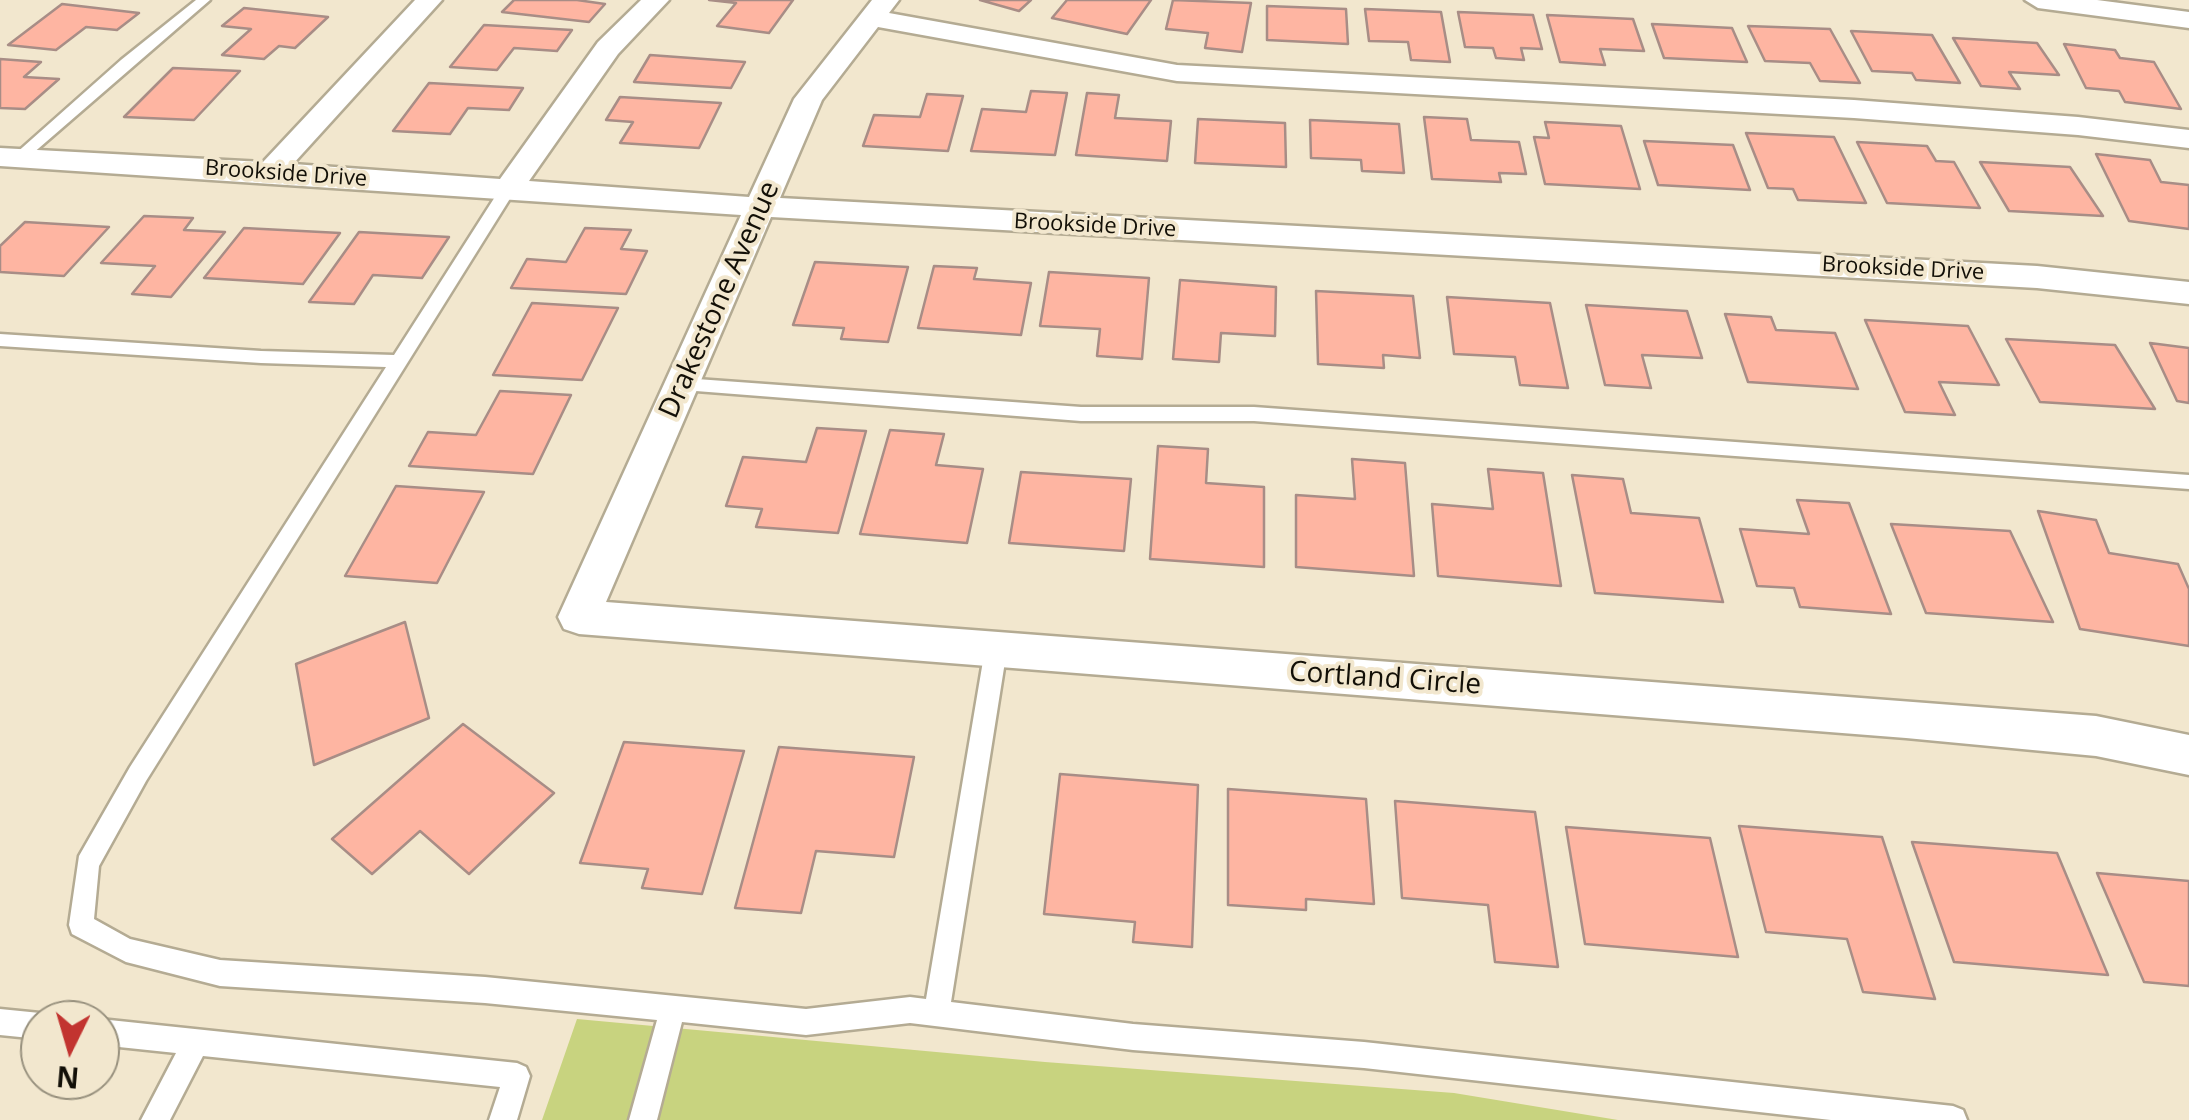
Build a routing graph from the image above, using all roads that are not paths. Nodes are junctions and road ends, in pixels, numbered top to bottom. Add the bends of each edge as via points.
1 (204, 0) edge
2 (429, 0) edge
3 (656, 0) edge
4 (2038, 0) edge
5 (879, 9) edge
6 (2189, 20) edge
7 (2189, 139) edge
8 (10, 158) edge
9 (272, 172) junction
10 (508, 189) junction
11 (761, 208) junction
12 (2189, 293) edge
13 (0, 340) edge
14 (401, 361) junction
15 (683, 384) junction
16 (2189, 482) edge
17 (579, 617) joint
18 (996, 649) junction
19 (2189, 755) edge
20 (674, 1009) junction
21 (936, 1013) junction
22 (120, 1034) edge
23 (196, 1042) junction
24 (155, 1120) edge
25 (503, 1120) edge
26 (643, 1120) edge
27 (1953, 1120) edge

1 - 8 lane
2 - 9 street
3 - 10 street via 608,48
4 - 6 street
5 - 7 street via 1177,73 1854,110
5 - 11 street, Drakestone Avenue via 808,99
8 - 9 street, Brookside Drive
9 - 10 street, Brookside Drive
10 - 11 street, Brookside Drive
10 - 14 lane
11 - 12 street, Brookside Drive via 2037,276
11 - 15 street, Drakestone Avenue
13 - 14 lane
14 - 20 lane via 95,849 87,864 82,925 126,950 220,973
15 - 16 lane via 1081,414 1254,414
15 - 17 street, Drakestone Avenue
17 - 18 street, Cortland Circle
18 - 19 street, Cortland Circle via 1906,719 2096,736
18 - 21 lane
20 - 21 lane via 806,1022
20 - 26 lane
21 - 27 lane
22 - 23 lane
23 - 24 lane
23 - 25 lane via 517,1076

